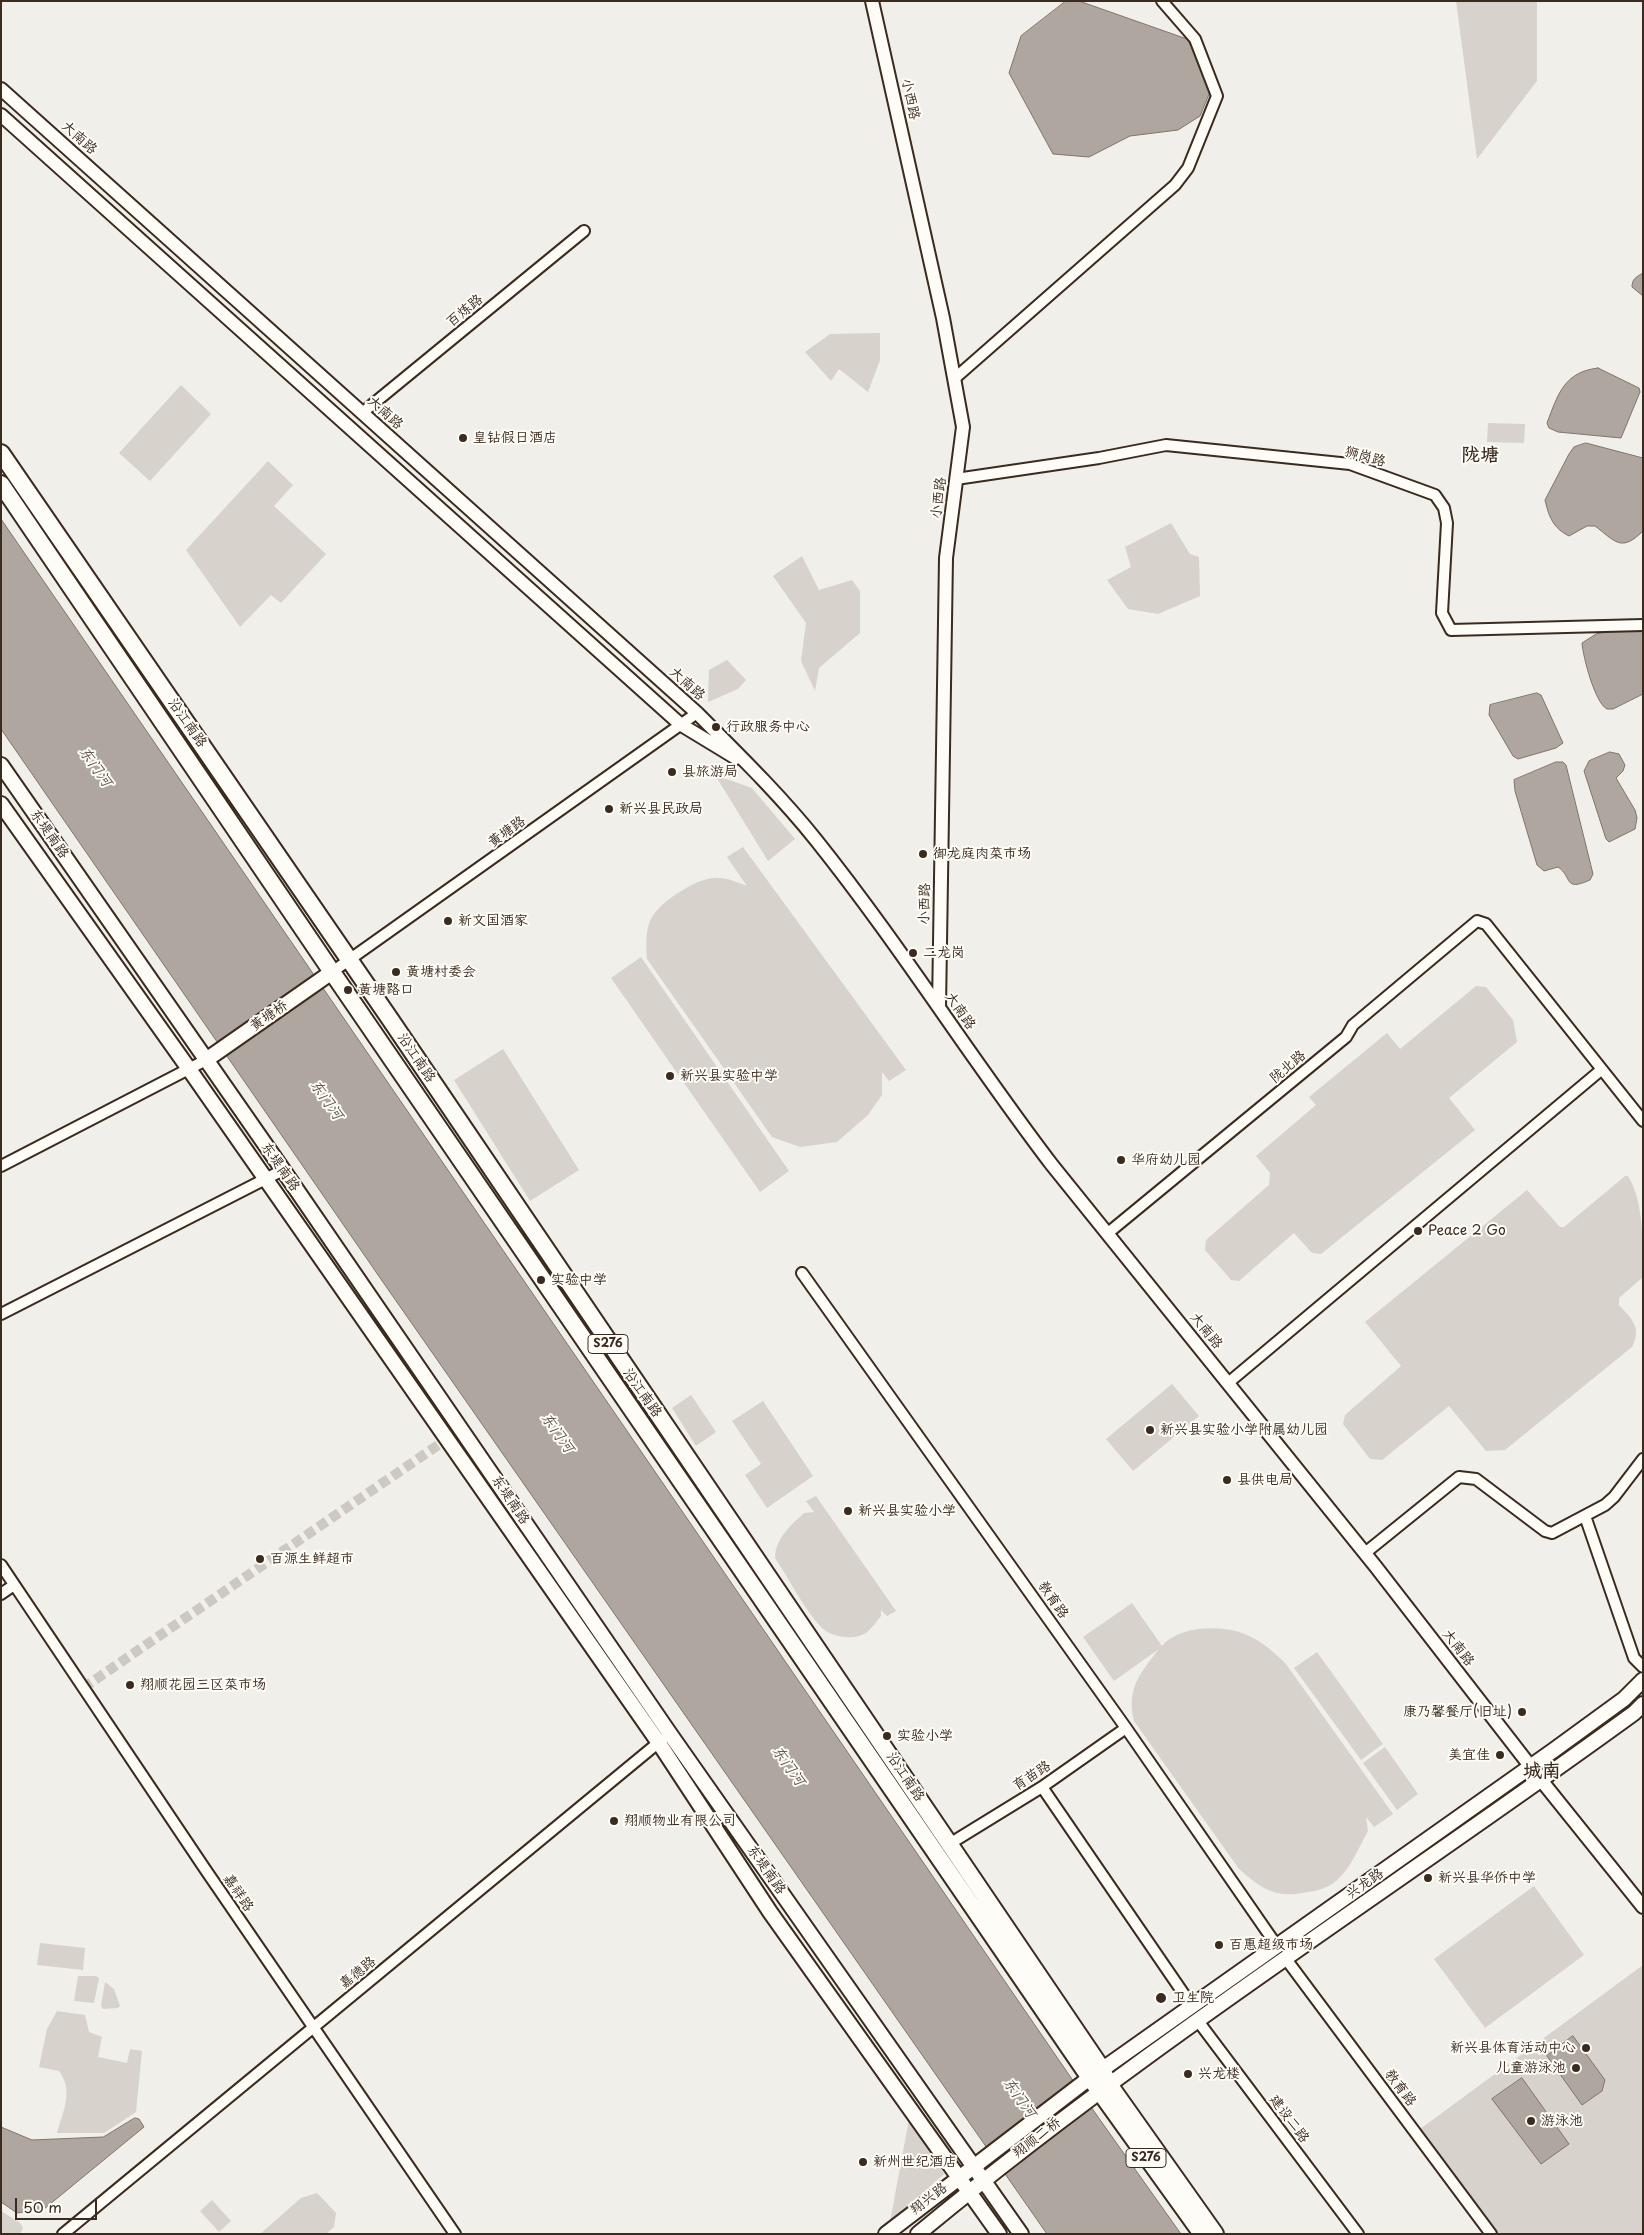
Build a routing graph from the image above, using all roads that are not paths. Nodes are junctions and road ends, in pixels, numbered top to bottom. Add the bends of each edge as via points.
1 (872, 1) edge
2 (1162, 1) edge
3 (1, 89) edge
4 (1, 115) edge
5 (584, 230) dead end
6 (954, 379) junction
7 (362, 413) junction
8 (1, 453) edge
9 (956, 479) junction
10 (1, 484) edge
11 (1643, 625) edge
12 (697, 713) junction
13 (680, 724) junction
14 (1, 765) edge
15 (753, 769) junction
16 (1, 804) edge
17 (350, 960) junction
18 (332, 972) junction
19 (939, 1007) junction
20 (206, 1060) junction
21 (189, 1069) junction
22 (1601, 1070) junction
23 (1643, 1121) edge
24 (1, 1166) edge
25 (283, 1170) junction
26 (266, 1180) junction
27 (1108, 1233) junction
28 (802, 1273) dead end
29 (1, 1314) edge
30 (1228, 1383) junction
31 (1643, 1459) edge
32 (1585, 1516) junction
33 (1365, 1554) junction
34 (1, 1565) edge
35 (14, 1585) junction
36 (1, 1594) edge
37 (1643, 1667) edge
38 (1643, 1680) edge
39 (1643, 1704) edge
40 (1126, 1728) junction
41 (664, 1738) junction
42 (1531, 1766) junction
43 (1541, 1780) junction
44 (1042, 1787) junction
45 (951, 1843) junction
46 (1643, 1907) edge
47 (1277, 1946) junction
48 (1286, 1959) junction
49 (1192, 2006) junction
50 (1198, 2021) junction
51 (313, 2028) junction
52 (1095, 2083) junction
53 (973, 2165) junction
54 (958, 2176) junction
55 (983, 2180) junction
56 (969, 2191) junction
57 (63, 2234) edge
58 (455, 2234) edge
59 (886, 2234) edge
60 (918, 2234) edge
61 (999, 2234) edge
62 (1021, 2234) edge
63 (1202, 2234) edge
64 (1215, 2234) edge
65 (1358, 2234) edge
66 (1492, 2234) edge

1 - 6 street, 小西路
2 - 6 street via 1195,39 1217,96 1188,168 1175,185
3 - 7 street, 大南路
4 - 13 street, 大南路
5 - 7 street, 百炼路
6 - 9 street, 小西路 via 963,427
7 - 12 street, 大南路
8 - 17 main road, 沿江南路 / S276
9 - 11 street, 狮岗路 via 1166,445 1350,464 1435,496 1444,508 1447,523 1442,613 1451,630
9 - 19 street, 小西路 via 946,558
10 - 18 main road, 沿江南路 / S276
12 - 13 street, 黄塘路
12 - 15 street, 大南路
13 - 15 street, 大南路
13 - 17 street, 黄塘路
14 - 20 main road, 东堤南路
15 - 19 street, 大南路 via 815,839
16 - 21 main road, 东堤南路
17 - 18 street, 黄塘路
17 - 45 main road, 沿江南路 / S276
18 - 20 main road, 黄塘桥
18 - 52 main road, 沿江南路 / S276
19 - 27 street, 大南路 via 1005,1104
20 - 21 street
20 - 25 main road, 东堤南路
21 - 24 street
21 - 26 main road, 东堤南路
22 - 23 street
22 - 27 street, 陇北路 via 1482,921 1477,921 1354,1025 1346,1037
22 - 30 street
25 - 26 street
25 - 41 main road, 东堤南路
26 - 29 street
26 - 41 main road, 东堤南路
27 - 30 street, 大南路
28 - 40 street, 教育路
30 - 33 street, 大南路
31 - 32 street via 1614,1497
32 - 33 street via 1552,1533 1545,1531 1476,1479 1459,1477
32 - 37 street via 1634,1658
33 - 42 street, 大南路
34 - 35 street, 嘉祥路
35 - 36 street
35 - 51 street, 嘉祥路
38 - 42 main road, 兴龙路 via 1624,1699
39 - 43 main road, 兴龙路
40 - 44 street, 育苗路
40 - 47 street, 教育路
41 - 51 street, 嘉德路
41 - 53 main road, 东堤南路
41 - 54 main road, 东堤南路 via 770,1912
42 - 43 street, 大南路
42 - 47 main road, 兴龙路
43 - 46 street, 大南路
43 - 48 main road, 兴龙路
44 - 45 street, 育苗路
44 - 49 street
45 - 52 main road, 沿江南路 / S276
47 - 49 main road, 兴龙路
48 - 50 main road, 兴龙路
48 - 66 street, 教育路
49 - 52 main road, 兴龙路
50 - 52 main road, 兴龙路
50 - 65 street, 建设二路
51 - 57 street, 嘉德路
51 - 58 street, 嘉祥路
52 - 53 main road, 翔顺二桥
52 - 55 main road, 翔顺二桥
52 - 63 main road, 沿江南路 / S276
52 - 64 main road, 沿江南路 / S276
53 - 54 main road, 翔兴路
53 - 55 main road, 东堤南路
54 - 56 main road, 东堤南路
54 - 59 main road, 翔兴路
55 - 56 main road, 翔兴路
55 - 62 main road, 东堤南路
56 - 60 main road, 翔兴路
56 - 61 main road, 东堤南路

